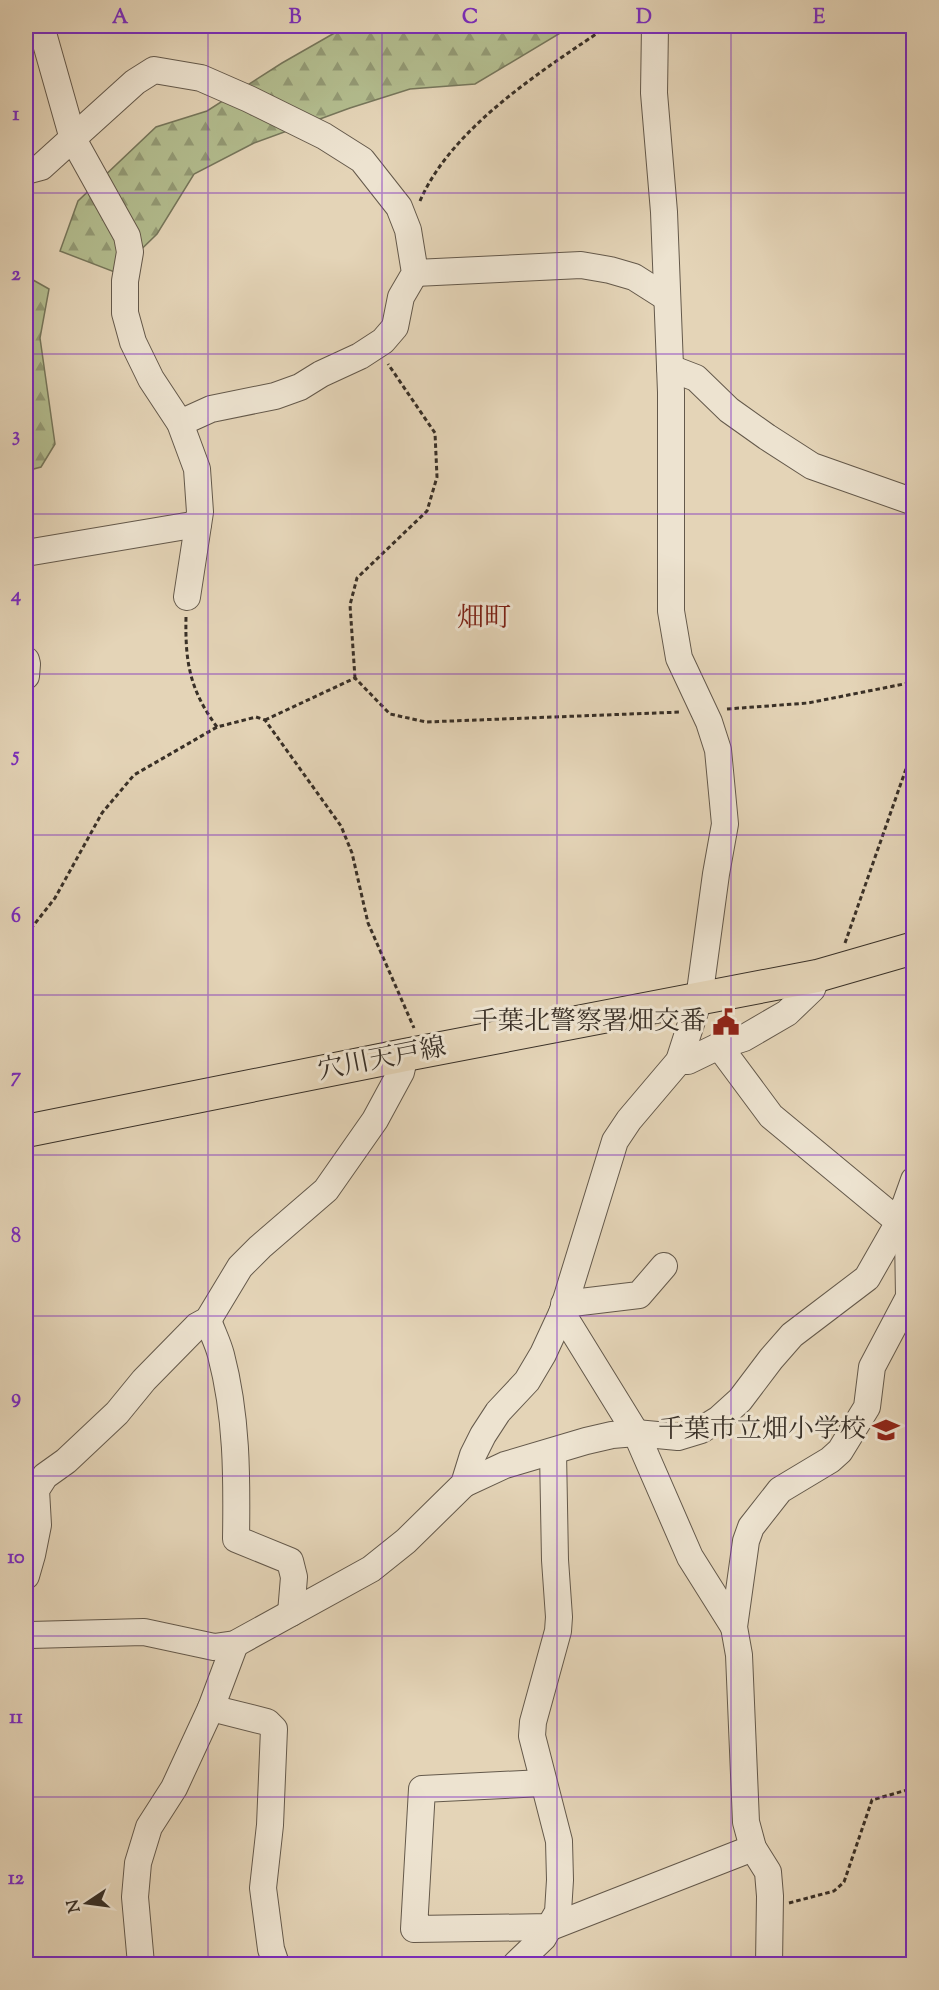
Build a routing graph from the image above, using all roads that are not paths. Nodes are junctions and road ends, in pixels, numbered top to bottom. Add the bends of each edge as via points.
1 (41, 26) edge
2 (655, 26) edge
3 (74, 139) junction
4 (26, 171) edge
5 (415, 273) junction
6 (667, 298) junction
7 (670, 368) junction
8 (180, 423) junction
9 (914, 502) edge
10 (198, 524) junction
11 (26, 553) edge
12 (187, 597) road end
13 (26, 660) edge
14 (26, 676) edge
15 (914, 948) edge
16 (827, 973) junction
17 (699, 999) junction
18 (720, 1046) junction
19 (415, 1053) junction
20 (679, 1060) junction
21 (26, 1131) edge
22 (914, 1180) edge
23 (901, 1214) junction
24 (664, 1266) dead end
25 (563, 1309) junction
26 (208, 1320) junction
27 (636, 1433) junction
28 (553, 1452) junction
29 (464, 1484) junction
30 (26, 1576) edge
31 (291, 1613) junction
32 (734, 1627) junction
33 (26, 1634) edge
34 (236, 1644) junction
35 (211, 1708) junction
36 (543, 1783) junction
37 (753, 1848) junction
38 (551, 1927) junction
39 (141, 1965) edge
40 (276, 1965) edge
41 (516, 1965) edge
42 (769, 1965) edge

1 - 3 street
2 - 6 street via 654,93
3 - 4 street via 41,167
3 - 5 street via 135,82 154,70 201,78 324,136 362,160 399,207 408,230
3 - 8 street via 127,236 130,252 125,281 126,313 133,342 150,379
5 - 6 street via 581,265 634,277
5 - 8 street via 401,297 395,327 383,341 360,356 300,387 211,409
6 - 7 street
7 - 9 street via 696,378 729,410 812,466
7 - 17 street via 671,611 679,658 718,750 725,824
8 - 10 street via 197,468
10 - 11 street
10 - 12 street
13 - 14 street
15 - 16 main road, 穴川天戸線
16 - 17 main road, 穴川天戸線
16 - 18 street via 787,1013 744,1038
17 - 19 main road, 穴川天戸線
17 - 20 street
18 - 20 street via 688,1061
18 - 23 street via 771,1116
19 - 21 main road, 穴川天戸線
19 - 26 street via 326,1190 240,1267
20 - 25 street via 615,1141
22 - 23 street
23 - 27 street via 867,1278 792,1335 740,1400 719,1419 678,1437
23 - 32 street via 908,1233 909,1297 872,1367 867,1407 840,1451 780,1490 751,1527
24 - 25 street via 639,1295
25 - 27 street
25 - 29 street via 527,1382 498,1412 483,1436
26 - 30 street via 189,1334 117,1413 45,1476 36,1490 38,1525
26 - 31 street via 221,1354 232,1411 237,1470 236,1539 290,1561 294,1577
27 - 28 street via 603,1437
27 - 32 street via 690,1557
28 - 29 street via 505,1465
28 - 36 street via 558,1631 532,1736
29 - 31 street via 371,1569
31 - 34 street
32 - 37 street via 739,1655 746,1822
33 - 34 street via 144,1632 214,1647
34 - 35 street
35 - 39 street via 174,1788 149,1827 138,1863 135,1897
35 - 40 street via 267,1722 274,1730 270,1825 262,1887
36 - 38 street via 559,1841 558,1912
36 - 38 street via 422,1789 414,1929
37 - 38 street
37 - 42 street via 768,1872
38 - 41 street

